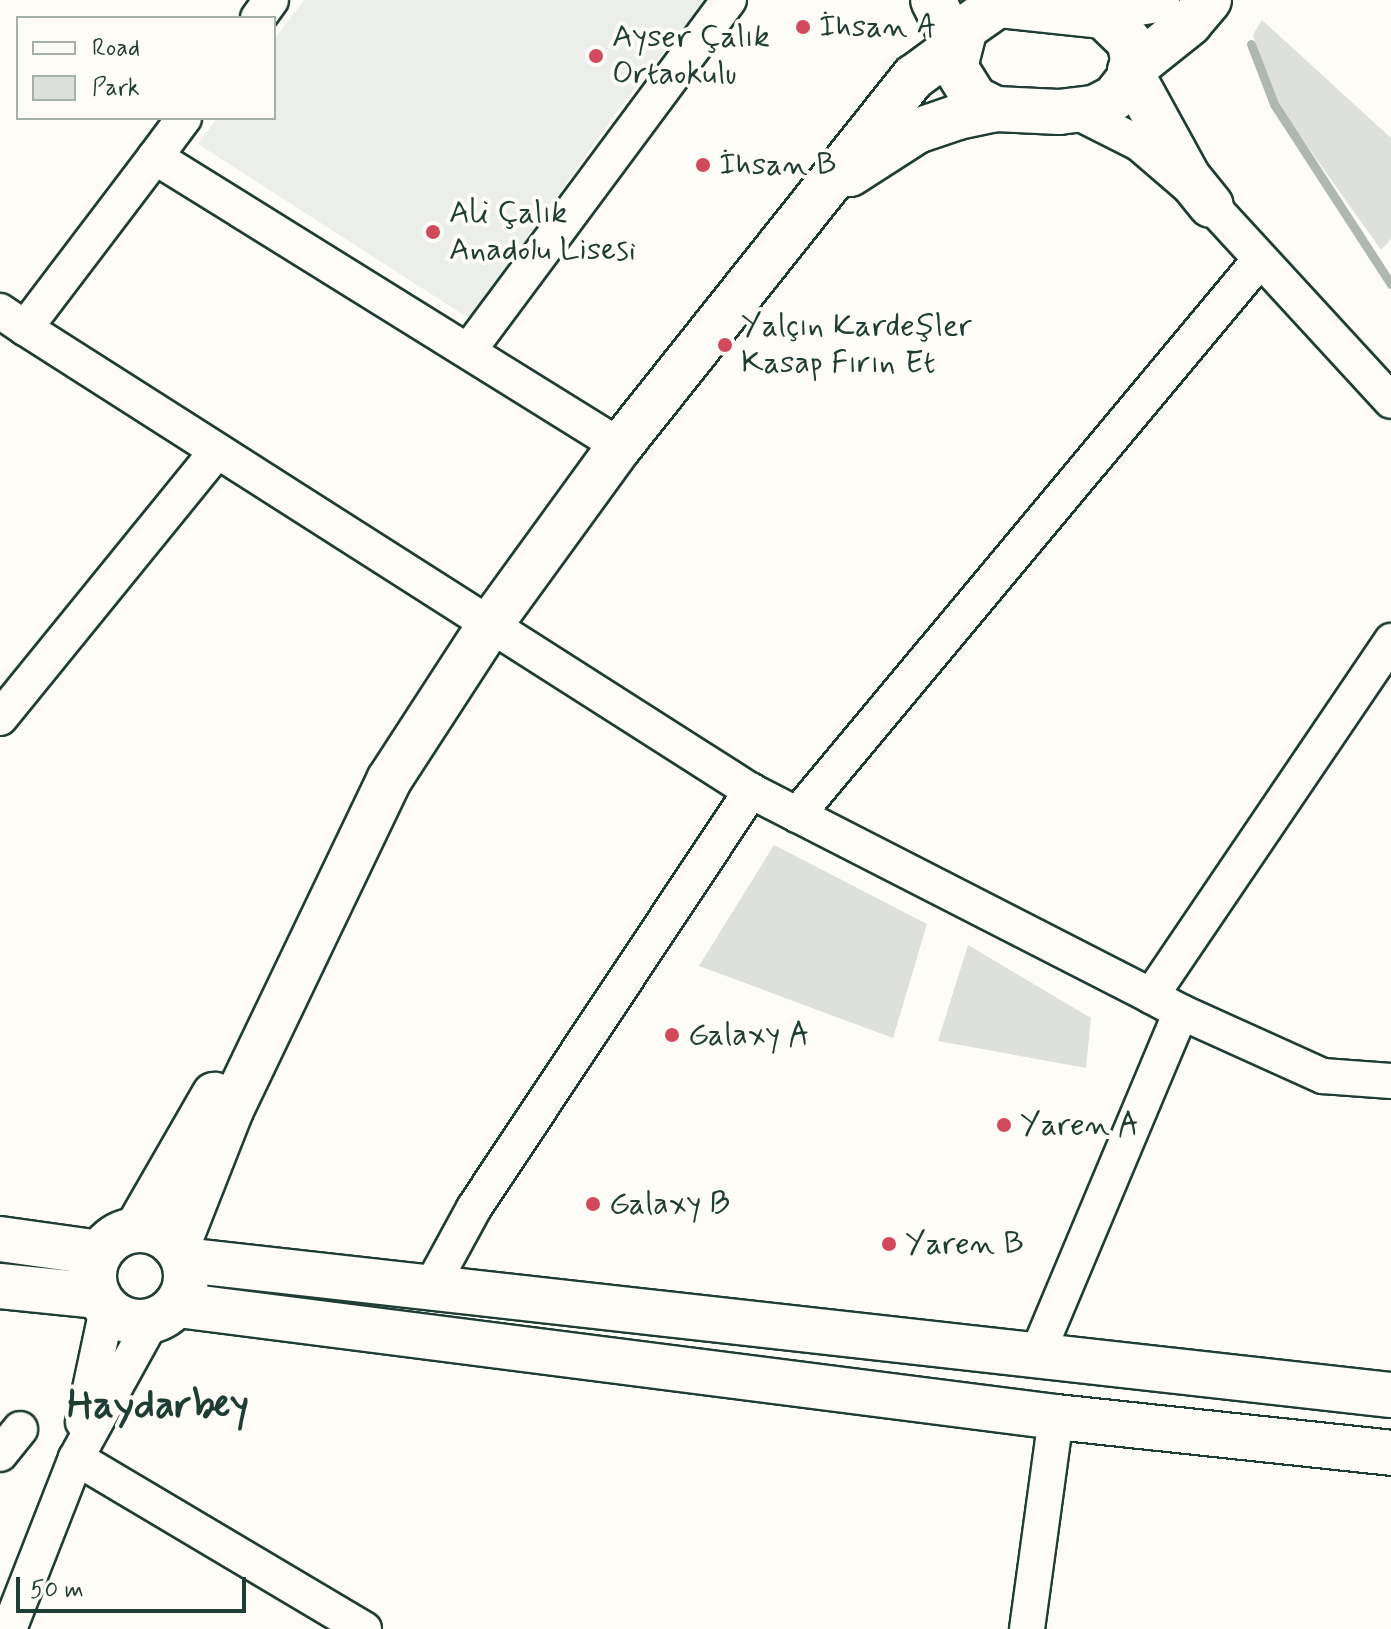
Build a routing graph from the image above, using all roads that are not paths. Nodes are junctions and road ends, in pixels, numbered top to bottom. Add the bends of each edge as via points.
1 (729, 0) edge
2 (933, 0) edge
3 (1157, 0) edge
4 (1209, 0) edge
5 (992, 3) edge
6 (1083, 12) junction
7 (956, 46) junction
8 (1130, 71) junction
9 (996, 109) junction
10 (1073, 110) junction
11 (183, 120) edge
12 (155, 157) junction
13 (829, 181) junction
14 (1211, 205) junction
15 (1258, 262) junction
16 (13, 320) edge
17 (469, 350) junction
18 (1391, 401) edge
19 (620, 446) junction
20 (217, 451) junction
21 (489, 626) junction
22 (1391, 641) edge
23 (0, 718) edge
24 (751, 791) junction
25 (797, 815) junction
26 (325, 922) junction
27 (1166, 1004) junction
28 (1391, 1081) edge
29 (137, 1229) junction
30 (0, 1239) edge
31 (100, 1253) junction
32 (181, 1253) junction
33 (432, 1285) junction
34 (0, 1286) edge
35 (102, 1303) junction
36 (164, 1314) junction
37 (1038, 1352) junction
38 (1391, 1395) edge
39 (1056, 1417) junction
40 (1391, 1453) edge
41 (76, 1458) junction
42 (9, 1629) edge
43 (364, 1629) edge
44 (1027, 1629) edge

1 - 17 street
2 - 7 street
3 - 6 street
4 - 8 street via 1190,23
5 - 6 street
5 - 7 street via 965,28
6 - 8 street via 1118,26 1129,41
7 - 9 street via 955,67 964,84 974,98
7 - 13 street via 914,77
8 - 10 street via 1114,98
8 - 14 street via 1188,177
9 - 10 street
9 - 13 street via 917,131 858,171
10 - 14 street via 1140,144
11 - 12 street
12 - 16 street
12 - 17 street
13 - 19 street
14 - 15 street
15 - 18 street
15 - 25 street
16 - 20 street
17 - 19 street
19 - 21 street
20 - 21 street
20 - 23 street
21 - 24 street
21 - 26 street via 389,780
22 - 27 street
24 - 25 street
24 - 33 street via 474,1208
25 - 27 street
26 - 29 street via 202,1114
26 - 32 street via 231,1110
27 - 28 street via 1323,1076
27 - 37 street
29 - 31 street via 109,1241
29 - 32 street via 166,1237
30 - 31 street
31 - 35 street via 95,1267
32 - 33 street
32 - 36 street via 186,1283
33 - 37 street
34 - 35 street
35 - 36 street via 135,1323
35 - 41 street
36 - 39 street
36 - 41 street
37 - 38 street
39 - 40 street
39 - 44 street
41 - 42 street
41 - 43 street

